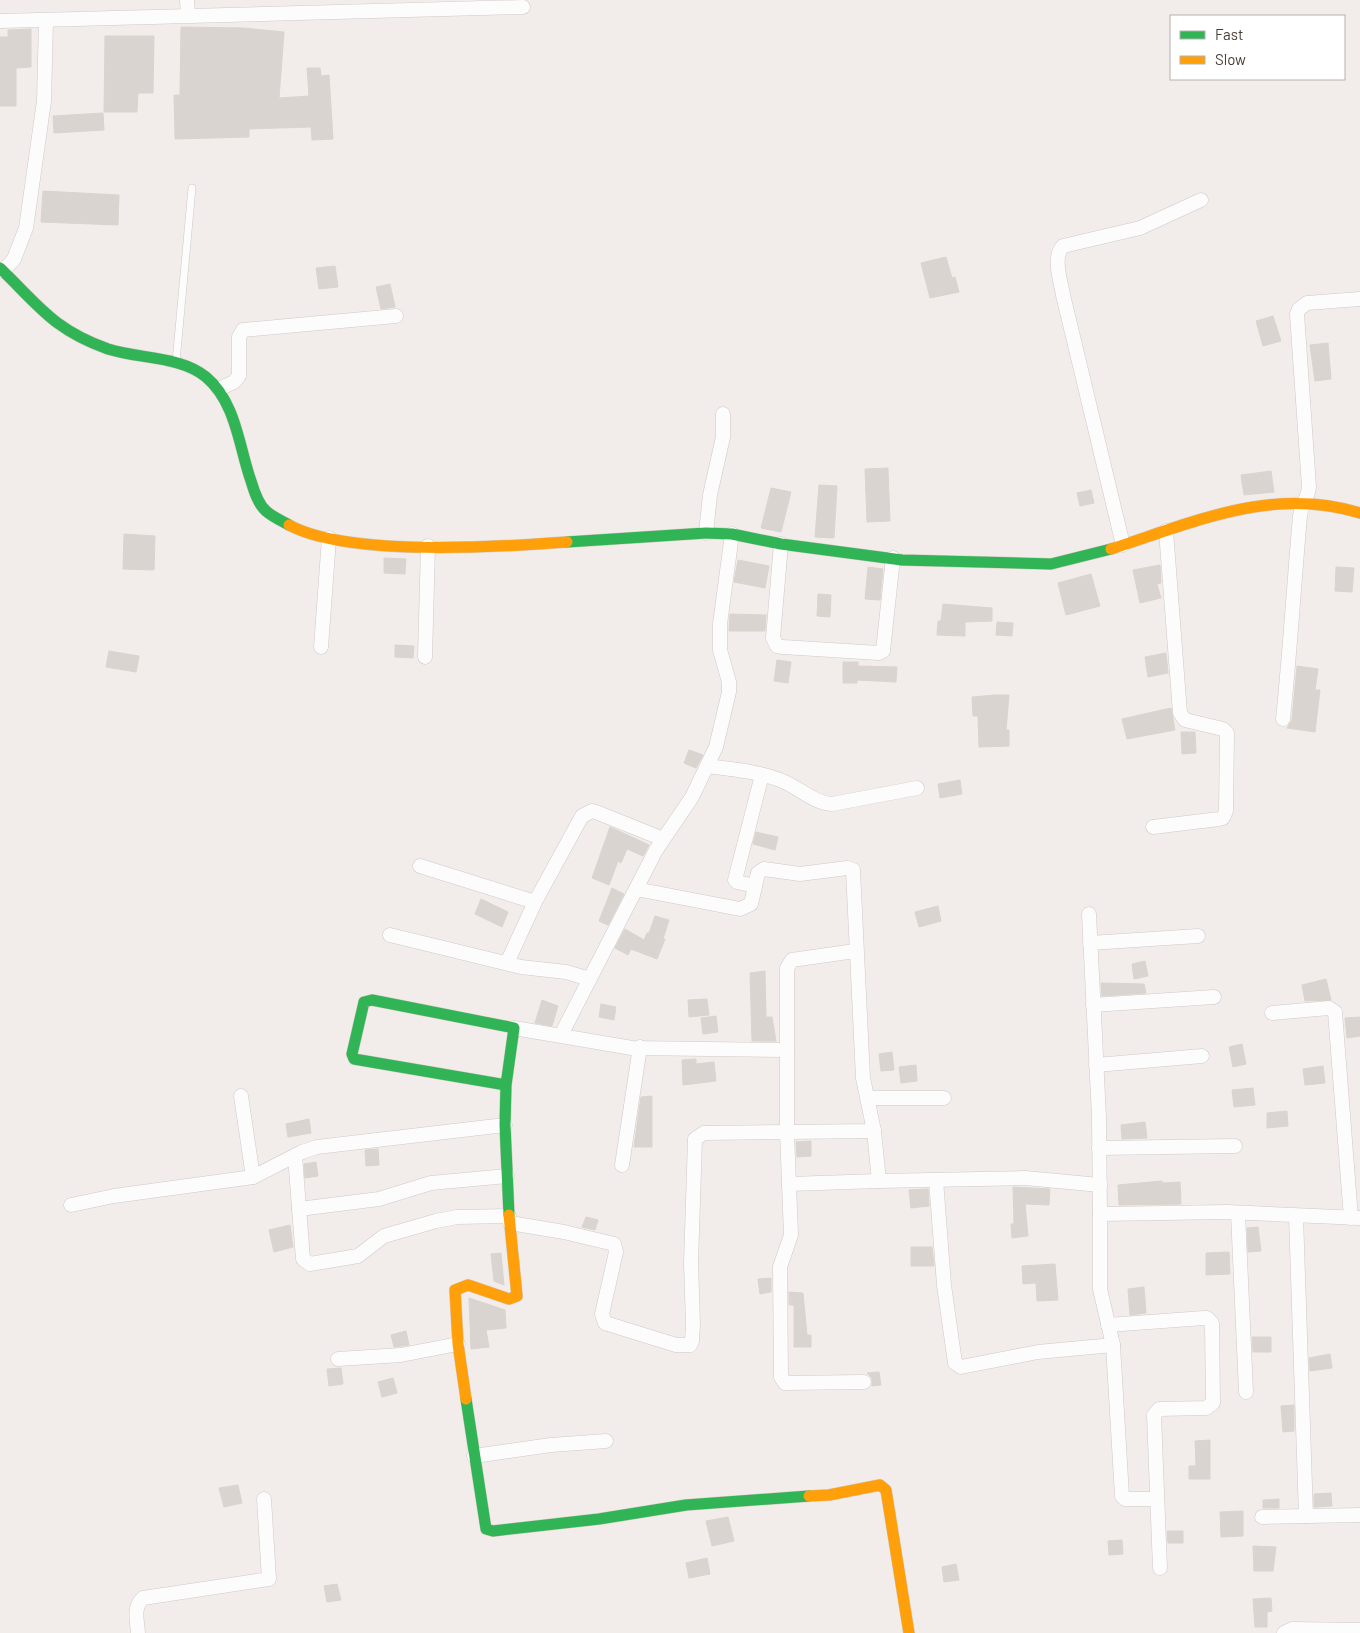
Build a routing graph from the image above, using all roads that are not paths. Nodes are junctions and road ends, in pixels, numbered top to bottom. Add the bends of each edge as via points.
1 (187, 0) edge
2 (524, 7) dead end
3 (188, 15) junction
4 (0, 21) edge
5 (46, 21) junction
6 (192, 188) dead end
7 (1201, 200) dead end
8 (2, 270) edge
9 (1360, 299) edge
10 (396, 316) dead end
11 (176, 365) junction
12 (219, 389) junction
13 (723, 414) dead end
14 (1305, 502) junction
15 (1360, 512) edge
16 (1166, 532) junction
17 (706, 533) junction
18 (732, 534) junction
19 (329, 538) junction
20 (781, 544) junction
21 (1122, 545) junction
22 (428, 546) junction
23 (893, 558) junction
24 (321, 647) dead end
25 (425, 657) dead end
26 (1283, 719) dead end
27 (707, 766) junction
28 (762, 775) junction
29 (917, 788) dead end
30 (1153, 827) dead end
31 (662, 839) junction
32 (420, 866) dead end
33 (755, 886) junction
34 (636, 889) junction
35 (535, 902) junction
36 (1089, 914) dead end
37 (390, 935) dead end
38 (1198, 936) dead end
39 (1090, 943) junction
40 (855, 951) junction
41 (507, 963) junction
42 (590, 979) junction
43 (1214, 997) dead end
44 (1093, 1005) junction
45 (1272, 1014) dead end
46 (514, 1028) junction
47 (562, 1035) junction
48 (640, 1048) junction
49 (787, 1050) junction
50 (1202, 1056) dead end
51 (1096, 1065) junction
52 (506, 1085) junction
53 (241, 1096) dead end
54 (868, 1098) junction
55 (944, 1098) dead end
56 (505, 1125) junction
57 (874, 1131) junction
58 (787, 1132) junction
59 (1236, 1146) dead end
60 (1099, 1148) junction
61 (295, 1156) junction
62 (622, 1164) dead end
63 (507, 1176) junction
64 (253, 1177) junction
65 (936, 1180) junction
66 (879, 1181) junction
67 (789, 1184) junction
68 (1100, 1185) junction
69 (71, 1205) dead end
70 (299, 1209) junction
71 (1238, 1213) junction
72 (1100, 1214) junction
73 (1296, 1216) junction
74 (1356, 1218) edge
75 (510, 1220) junction
76 (1108, 1325) junction
77 (458, 1344) junction
78 (1113, 1345) junction
79 (338, 1359) dead end
80 (864, 1382) dead end
81 (1246, 1392) dead end
82 (606, 1441) dead end
83 (474, 1456) junction
84 (264, 1499) dead end
85 (1157, 1499) junction
86 (1360, 1515) edge
87 (1306, 1516) junction
88 (1262, 1517) dead end
89 (1160, 1568) dead end
90 (1360, 1630) edge
91 (138, 1633) edge
92 (909, 1633) edge
93 (1284, 1633) edge

1 - 3 street
2 - 3 street
3 - 5 street
4 - 5 street
5 - 8 street via 44,101 26,228 14,259
6 - 11 lane
7 - 21 street via 1140,228 1063,246 1059,250 1057,259 1063,295
8 - 11 street via 51,319 86,340 119,352
9 - 14 street via 1307,303 1299,309 1309,487
10 - 12 street via 243,330 239,337 239,376
11 - 12 street via 205,375
12 - 19 street via 227,404 254,491 267,512 289,526
13 - 17 street via 723,437 710,495
14 - 15 street
14 - 16 street via 1248,506
14 - 26 street via 1300,513
16 - 21 street
16 - 30 street via 1180,713 1185,720 1223,729 1227,733 1226,811 1223,818
17 - 18 street
17 - 22 street via 540,545
18 - 20 street
18 - 27 street via 720,624 720,650 729,692 716,747
19 - 22 street
19 - 24 street
20 - 23 street
20 - 23 street via 773,638 777,646 783,647 883,651
21 - 23 street via 1051,564
22 - 25 street
27 - 28 street
27 - 31 street via 692,797
28 - 29 street via 796,786 824,804
28 - 33 street via 735,880
31 - 34 street
31 - 35 street via 596,812 586,812
32 - 35 street
33 - 34 street via 751,904 740,909
33 - 40 street via 758,873 764,869 800,874 850,868 853,874
34 - 42 street
35 - 41 street
36 - 39 street
37 - 41 street
38 - 39 street
39 - 44 street
40 - 49 street via 789,963 786,973
40 - 54 street via 863,1078
41 - 42 street
42 - 47 street
43 - 44 street
44 - 51 street
45 - 74 street via 1329,1008 1335,1012
46 - 47 street
46 - 52 street
46 - 52 street via 368,1000 363,1005 352,1054 354,1059
47 - 48 street via 606,1045
48 - 49 street
48 - 62 street
49 - 58 street
50 - 51 street
51 - 60 street
52 - 56 street
53 - 64 street
54 - 55 street
54 - 57 street
56 - 61 street via 317,1147
56 - 63 street
57 - 58 street
57 - 66 street
58 - 67 street
58 - 75 street via 704,1133 695,1139 690,1345 676,1345 605,1322 602,1314 616,1252 614,1244
59 - 60 street
60 - 68 street
61 - 64 street
61 - 70 street
63 - 70 street via 431,1183 379,1199
63 - 75 street
64 - 69 street
65 - 66 street
65 - 68 street via 1025,1178
65 - 78 street via 944,1285 955,1363 961,1366 1038,1352
66 - 67 street
67 - 80 street via 791,1235 779,1273 781,1377 785,1383
68 - 72 street
70 - 75 street via 303,1259 310,1264 358,1256 384,1236 436,1221 457,1217
71 - 72 street
71 - 73 street
71 - 81 street
72 - 76 street via 1100,1289
73 - 74 street
73 - 87 street
75 - 77 street via 517,1296 509,1299 468,1285 456,1290
76 - 78 street
76 - 85 street via 1211,1320 1213,1403 1206,1408 1165,1408 1155,1412
77 - 79 street via 410,1354
77 - 83 street
78 - 85 street via 1122,1496 1125,1499
82 - 83 street
83 - 92 street via 484,1527 493,1532 686,1505 829,1495 884,1486
84 - 91 street via 269,1579 143,1598 136,1611
85 - 89 street
86 - 87 street
87 - 88 street
90 - 93 street via 1292,1629

